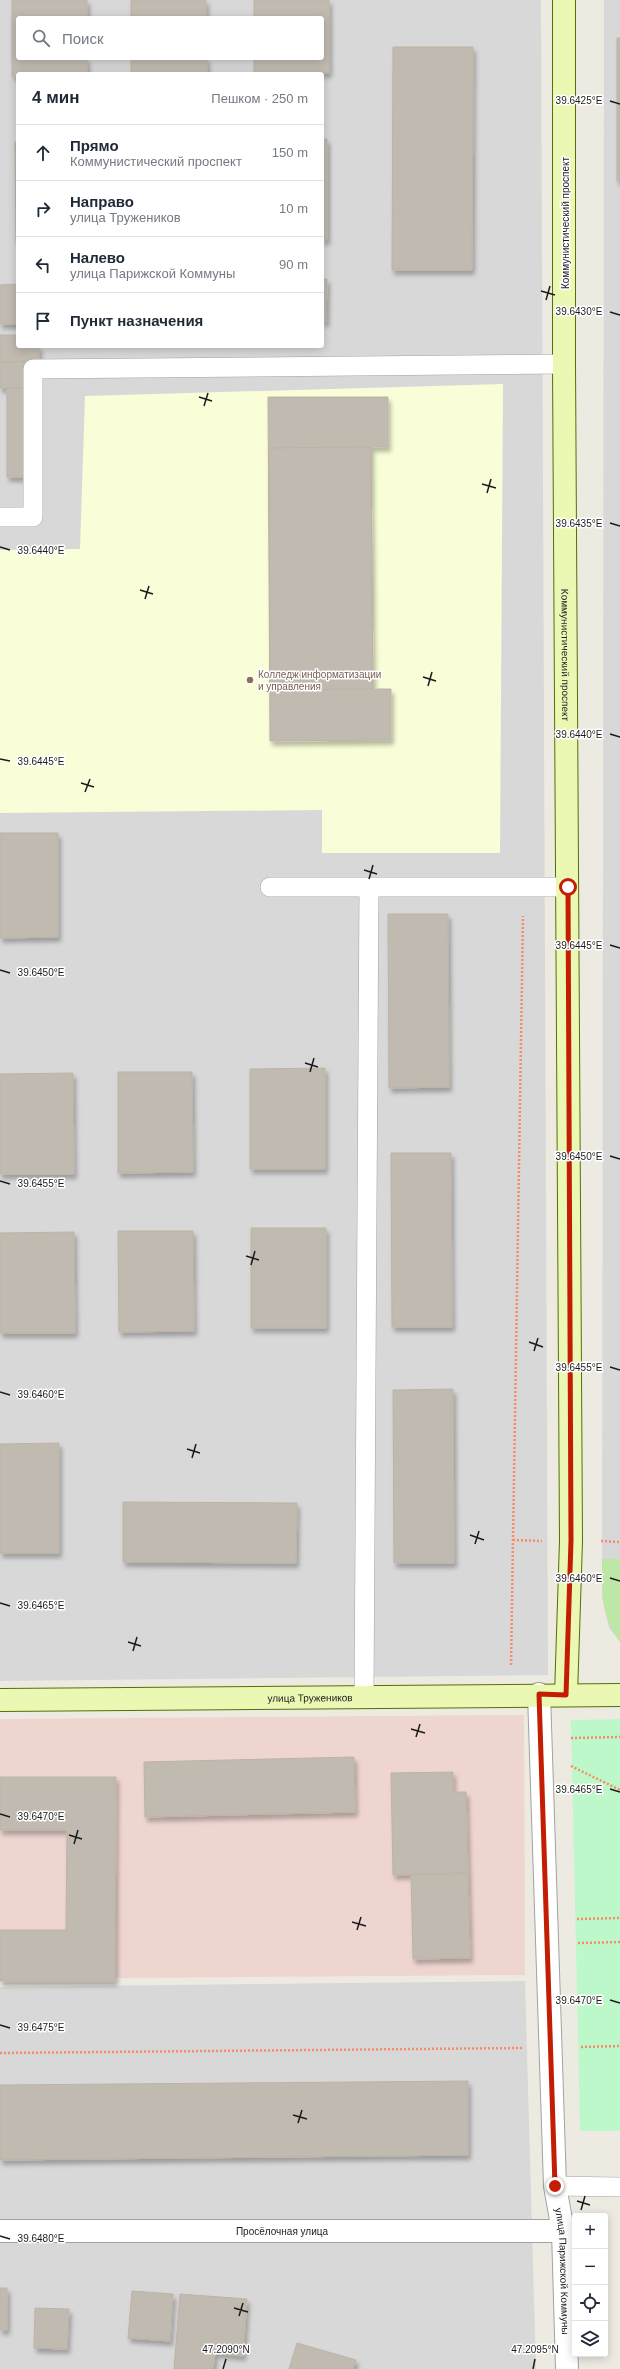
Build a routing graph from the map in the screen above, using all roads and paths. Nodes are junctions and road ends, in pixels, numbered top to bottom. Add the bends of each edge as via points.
1 (564, 0) edge
2 (564, 364) junction
3 (0, 517) edge
4 (270, 887) dead end
5 (369, 887) junction
6 (523, 887) junction
7 (568, 887) junction
8 (539, 1694) junction
9 (510, 1695) junction
10 (566, 1695) junction
11 (620, 1695) edge
12 (364, 1697) junction
13 (0, 1700) edge
14 (563, 1763) dead end
15 (620, 1790) edge
16 (620, 1918) edge
17 (547, 1920) junction
18 (620, 1942) edge
19 (547, 1944) junction
20 (620, 2046) edge
21 (551, 2048) junction
22 (0, 2053) edge
23 (555, 2186) junction
24 (620, 2187) edge
25 (0, 2231) edge
26 (563, 2231) junction
27 (566, 2369) edge

1 - 2 main road, Коммунистический проспект
2 - 3 lane via 33,369 33,517
2 - 7 main road, Коммунистический проспект
4 - 5 lane
5 - 6 lane
5 - 12 lane
6 - 7 lane
6 - 9 path
7 - 10 main road, Коммунистический проспект via 571,1541
8 - 9 main road, улица Тружеников
8 - 10 main road, улица Тружеников
8 - 17 street, улица Парижской Коммуны
9 - 12 main road, улица Тружеников
10 - 11 main road, улица Тружеников
12 - 13 main road, улица Тружеников
14 - 15 path
16 - 17 path
17 - 19 street, улица Парижской Коммуны
18 - 19 path
19 - 21 street, улица Парижской Коммуны
20 - 21 path
21 - 22 path
21 - 23 street, улица Парижской Коммуны
23 - 24 lane
23 - 26 street, улица Парижской Коммуны
25 - 26 street, Просёлочная улица
26 - 27 street, улица Парижской Коммуны

